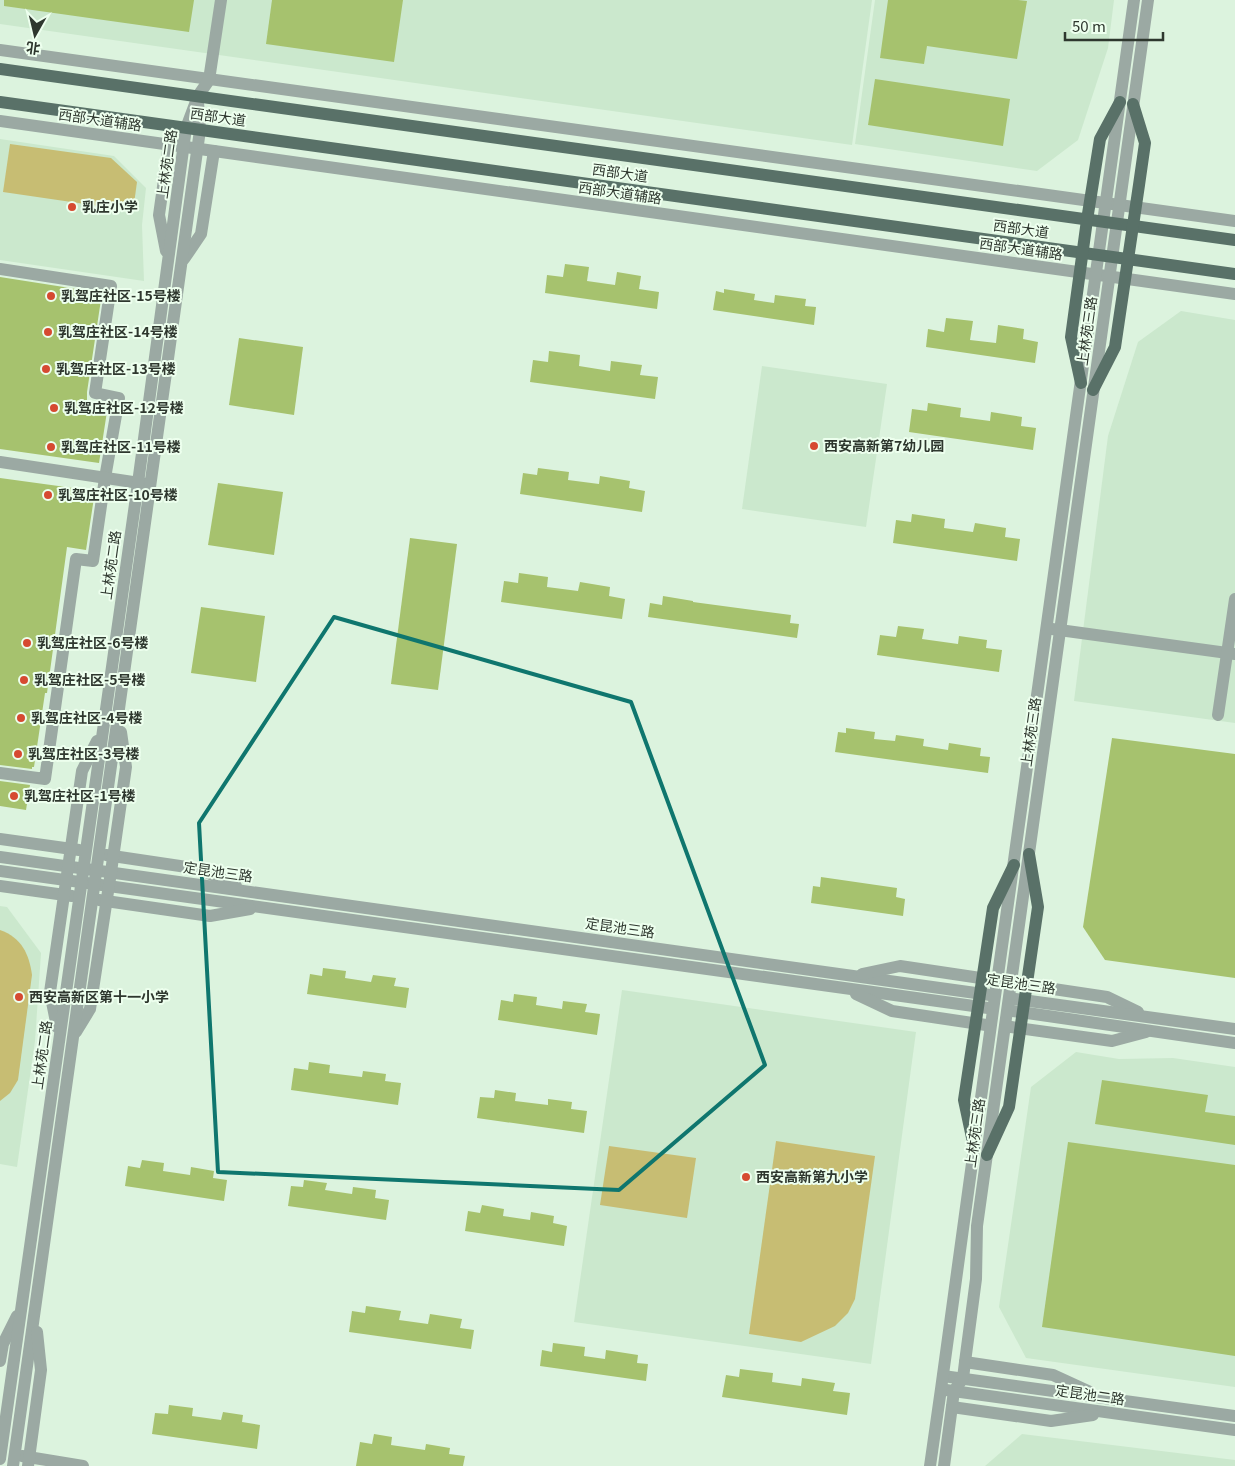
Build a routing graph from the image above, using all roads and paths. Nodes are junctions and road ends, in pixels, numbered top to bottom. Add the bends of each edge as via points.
1 (221, 0) edge
2 (1134, 0) edge
3 (1148, 0) edge
4 (0, 50) edge
5 (0, 69) edge
6 (210, 80) junction
7 (198, 96) junction
8 (0, 102) edge
9 (1120, 102) junction
10 (1133, 104) junction
11 (0, 122) edge
12 (186, 128) junction
13 (200, 130) junction
14 (169, 144) junction
15 (184, 146) junction
16 (198, 148) junction
17 (214, 151) junction
18 (1090, 201) junction
19 (1106, 203) junction
20 (1119, 205) junction
21 (1136, 207) junction
22 (1087, 220) junction
23 (1235, 221) edge
24 (1103, 222) junction
25 (1116, 224) junction
26 (1133, 226) junction
27 (1235, 240) edge
28 (1083, 253) junction
29 (1099, 255) junction
30 (1112, 257) junction
31 (1128, 259) junction
32 (168, 263) junction
33 (182, 264) junction
34 (0, 269) edge
35 (1080, 272) junction
36 (1235, 274) edge
37 (1096, 275) junction
38 (1110, 276) junction
39 (1126, 279) junction
40 (1235, 294) edge
41 (1081, 383) junction
42 (1094, 390) junction
43 (0, 462) edge
44 (105, 478) junction
45 (144, 484) junction
46 (1235, 599) edge
47 (1047, 628) junction
48 (1060, 630) junction
49 (1231, 654) edge
50 (1218, 715) dead end
51 (118, 718) junction
52 (103, 730) junction
53 (0, 772) edge
54 (0, 840) edge
55 (71, 849) junction
56 (85, 851) junction
57 (100, 854) junction
58 (1029, 854) junction
59 (114, 856) junction
60 (0, 857) edge
61 (1014, 865) junction
62 (68, 866) junction
63 (83, 868) junction
64 (97, 870) junction
65 (0, 871) edge
66 (111, 872) junction
67 (66, 880) junction
68 (81, 882) junction
69 (95, 884) junction
70 (0, 886) edge
71 (109, 886) junction
72 (244, 891) junction
73 (64, 895) junction
74 (79, 897) junction
75 (93, 899) junction
76 (107, 901) junction
77 (264, 907) junction
78 (851, 976) junction
79 (982, 978) junction
80 (997, 981) junction
81 (1011, 983) junction
82 (1027, 985) junction
83 (844, 988) junction
84 (980, 994) junction
85 (995, 996) junction
86 (1008, 1004) junction
87 (1023, 1006) junction
88 (978, 1007) junction
89 (993, 1009) junction
90 (1149, 1018) junction
91 (976, 1023) junction
92 (991, 1025) junction
93 (1005, 1026) junction
94 (1020, 1028) junction
95 (1235, 1030) edge
96 (1152, 1031) junction
97 (74, 1036) junction
98 (59, 1038) junction
99 (1235, 1042) edge
100 (974, 1147) junction
101 (987, 1156) junction
102 (21, 1307) junction
103 (34, 1312) junction
104 (0, 1360) edge
105 (965, 1362) junction
106 (943, 1376) junction
107 (963, 1378) junction
108 (948, 1390) junction
109 (1101, 1398) junction
110 (952, 1407) junction
111 (1110, 1413) junction
112 (1235, 1416) edge
113 (1235, 1430) edge
114 (0, 1455) edge
115 (13, 1461) edge
116 (28, 1462) edge
117 (83, 1466) edge
118 (930, 1466) edge
119 (944, 1466) edge

1 - 6 street
2 - 9 street, 上林苑三路
3 - 10 street, 上林苑三路
4 - 6 street
5 - 7 main road, 西部大道
6 - 7 street
6 - 18 street
7 - 12 street, 上林苑二路
7 - 13 street, 上林苑二路
7 - 22 main road, 西部大道
8 - 12 main road, 西部大道
9 - 18 main road via 1100,139
9 - 19 street, 上林苑三路
10 - 20 street, 上林苑三路
10 - 21 main road via 1145,143
11 - 14 street, 西部大道辅路
12 - 13 main road, 西部大道
12 - 15 street, 上林苑二路
13 - 16 street, 上林苑二路
13 - 28 main road, 西部大道
14 - 15 street, 西部大道辅路
14 - 32 street via 159,215
15 - 16 street, 西部大道辅路
15 - 32 street, 上林苑二路
16 - 17 street, 西部大道辅路
16 - 33 street, 上林苑二路
17 - 33 street via 201,234
17 - 35 street, 西部大道辅路
18 - 19 street
18 - 22 main road
19 - 20 street
19 - 24 street, 上林苑三路
20 - 21 street
20 - 25 street, 上林苑三路
21 - 23 street
21 - 26 main road
22 - 24 main road, 西部大道
22 - 28 main road
24 - 25 main road, 西部大道
24 - 29 street, 上林苑三路
25 - 26 main road, 西部大道
25 - 30 street, 上林苑三路
26 - 27 main road, 西部大道
26 - 31 main road
28 - 29 main road, 西部大道
28 - 35 main road
29 - 30 main road, 西部大道
29 - 37 street, 上林苑三路
30 - 31 main road, 西部大道
30 - 38 street, 上林苑三路
31 - 36 main road, 西部大道
31 - 39 main road
32 - 45 street, 上林苑二路
33 - 45 street, 上林苑二路
34 - 44 street via 111,286 95,393 119,398
35 - 37 street, 西部大道辅路
35 - 41 main road via 1071,337
37 - 38 street, 西部大道辅路
37 - 41 street, 上林苑三路
38 - 39 street, 西部大道辅路
38 - 42 street, 上林苑三路
39 - 40 street, 西部大道辅路
39 - 42 main road via 1116,347
41 - 47 street, 上林苑三路
42 - 48 street, 上林苑三路
43 - 44 street
44 - 45 street
44 - 53 street via 93,561 76,559 45,779
45 - 51 street, 上林苑二路
45 - 52 street, 上林苑二路
46 - 49 street
47 - 48 street
47 - 61 street, 上林苑三路
48 - 49 street
48 - 58 street, 上林苑三路
49 - 50 street
51 - 57 street, 上林苑二路
51 - 59 street via 126,767
52 - 55 street via 82,771
52 - 56 street, 上林苑二路
54 - 55 street
55 - 56 street
55 - 62 street
56 - 57 street
56 - 63 street, 上林苑二路
57 - 59 street
57 - 64 street, 上林苑二路
58 - 81 street, 上林苑三路
58 - 82 main road via 1038,907
59 - 66 street
59 - 72 street via 200,868
60 - 62 street, 定昆池三路
61 - 79 main road via 993,908
61 - 80 street, 上林苑三路
62 - 63 street, 定昆池三路
62 - 67 street
63 - 64 street, 定昆池三路
63 - 68 street, 上林苑二路
64 - 66 street, 定昆池三路
64 - 69 street, 上林苑二路
65 - 67 street, 定昆池三路
66 - 71 street
66 - 72 street, 定昆池三路
67 - 68 street, 定昆池三路
67 - 73 street
68 - 69 street, 定昆池三路
68 - 74 street, 上林苑二路
69 - 71 street, 定昆池三路
69 - 75 street, 上林苑二路
70 - 73 street
71 - 76 street
71 - 77 street, 定昆池三路
72 - 78 street, 定昆池三路
73 - 74 street
73 - 98 street via 50,992
74 - 75 street
74 - 98 street, 上林苑二路
75 - 76 street
75 - 97 street, 上林苑二路
76 - 77 street via 210,916
76 - 97 street via 90,1009
77 - 83 street, 定昆池三路
78 - 79 street via 900,966
78 - 84 street, 定昆池三路
79 - 80 street
79 - 84 main road
80 - 81 street
80 - 85 street, 上林苑三路
81 - 82 street
81 - 86 street, 上林苑三路
82 - 87 main road
82 - 90 street via 1107,997
83 - 88 street, 定昆池三路
83 - 91 street via 892,1011
84 - 85 street, 定昆池三路
84 - 88 main road
85 - 86 street, 定昆池三路
85 - 89 street, 上林苑三路
86 - 87 street, 定昆池三路
86 - 89 street, 定昆池三路
86 - 93 street, 上林苑三路
87 - 90 street, 定昆池三路
87 - 94 main road
87 - 96 street, 定昆池三路
88 - 89 street, 定昆池三路
88 - 91 main road
89 - 92 street, 上林苑三路
90 - 95 street, 定昆池三路
91 - 92 street
91 - 100 main road via 964,1100
92 - 93 street
92 - 100 street, 上林苑三路
93 - 94 street
93 - 101 street, 上林苑三路
94 - 96 street via 1112,1041
94 - 101 main road via 1008,1107
96 - 99 street, 定昆池三路
97 - 103 street, 上林苑二路
98 - 102 street, 上林苑二路
100 - 106 street, 上林苑三路
101 - 105 street, 上林苑三路 via 977,1226 976,1280
102 - 104 street via 3,1344
102 - 114 street, 上林苑二路
103 - 115 street, 上林苑二路
103 - 116 street via 41,1370
105 - 107 street, 上林苑三路
105 - 109 street via 1053,1375
106 - 107 street, 定昆池二路
106 - 108 street, 上林苑三路
107 - 108 street, 上林苑三路
107 - 109 street, 定昆池二路
108 - 110 street, 上林苑三路
108 - 111 street, 定昆池二路
108 - 118 street, 上林苑三路
109 - 112 street, 定昆池二路
110 - 111 street via 1051,1421
110 - 119 street, 上林苑三路
111 - 113 street, 定昆池二路
114 - 115 street
115 - 116 street
116 - 117 street

